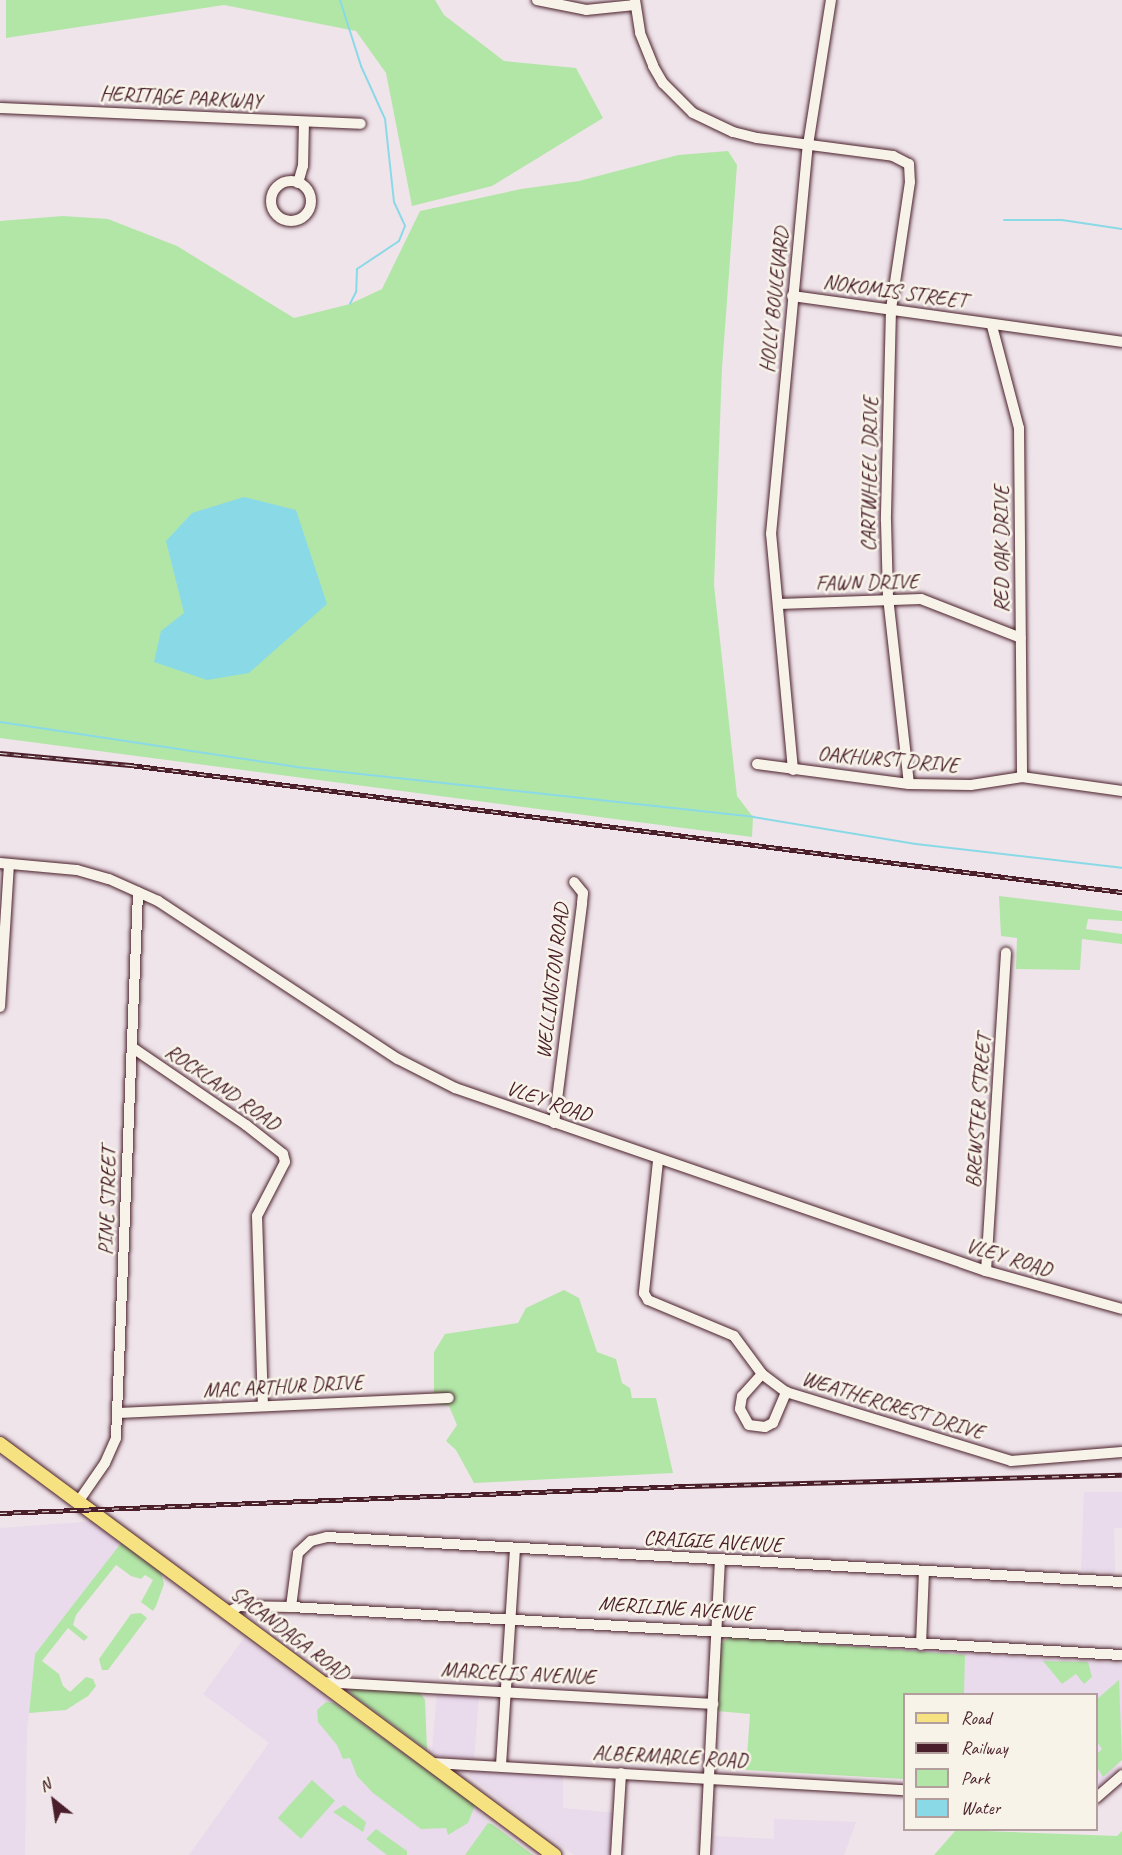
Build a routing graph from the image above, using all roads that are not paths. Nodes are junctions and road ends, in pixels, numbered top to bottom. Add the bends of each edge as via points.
1 (537, 0) edge
2 (831, 0) edge
3 (635, 2) edge
4 (0, 108) edge
5 (304, 122) junction
6 (361, 124) dead end
7 (808, 145) junction
8 (298, 183) dead end
9 (792, 296) junction
10 (891, 309) junction
11 (992, 326) junction
12 (1122, 342) edge
13 (888, 597) junction
14 (779, 604) junction
15 (1021, 638) junction
16 (757, 764) dead end
17 (793, 770) junction
18 (1022, 777) junction
19 (909, 784) junction
20 (1122, 791) edge
21 (5, 864) edge
22 (574, 882) dead end
23 (138, 892) junction
24 (1006, 953) dead end
25 (0, 1007) edge
26 (133, 1048) junction
27 (554, 1123) junction
28 (658, 1161) junction
29 (986, 1271) junction
30 (1122, 1309) edge
31 (762, 1374) junction
32 (786, 1392) junction
33 (450, 1398) dead end
34 (263, 1406) junction
35 (118, 1413) junction
36 (0, 1444) edge
37 (1122, 1452) edge
38 (78, 1502) junction
39 (514, 1550) junction
40 (720, 1562) junction
41 (924, 1571) junction
42 (1122, 1582) edge
43 (291, 1607) junction
44 (228, 1612) junction
45 (512, 1618) junction
46 (718, 1630) junction
47 (921, 1645) junction
48 (1122, 1655) edge
49 (321, 1683) junction
50 (507, 1692) junction
51 (713, 1704) junction
52 (433, 1763) junction
53 (501, 1765) junction
54 (621, 1773) junction
55 (1122, 1775) edge
56 (709, 1778) junction
57 (903, 1790) edge
58 (1098, 1797) edge
59 (554, 1855) edge
60 (616, 1855) edge
61 (705, 1855) edge

1 - 3 street via 586,10
2 - 7 street, HOLLY BOULEVARD
3 - 7 street via 653,66 663,83 693,113 732,132
4 - 5 street, HERITAGE PARKWAY
5 - 6 street, HERITAGE PARKWAY
5 - 8 street via 303,166
7 - 9 street, HOLLY BOULEVARD
7 - 10 street, CARTWHEEL DRIVE via 893,156 909,164 910,182
9 - 10 street, NOKOMIS STREET
9 - 14 street, HOLLY BOULEVARD via 771,534
10 - 11 street, NOKOMIS STREET
10 - 13 street, CARTWHEEL DRIVE
11 - 12 street, NOKOMIS STREET
11 - 15 street, RED OAK DRIVE via 1019,428
13 - 14 street, FAWN DRIVE
13 - 15 street, FAWN DRIVE via 938,602
13 - 19 street, CARTWHEEL DRIVE
14 - 17 street, HOLLY BOULEVARD
15 - 18 street, RED OAK DRIVE
16 - 17 street, OAKHURST DRIVE
17 - 19 street, OAKHURST DRIVE
18 - 19 street, OAKHURST DRIVE via 971,785
18 - 20 street, OAKHURST DRIVE
21 - 23 street, VLEY ROAD via 77,870
21 - 25 street
22 - 27 street, WELLINGTON ROAD via 583,893
23 - 26 street, PINE STREET
23 - 27 street, VLEY ROAD via 207,931 429,1078
24 - 29 street, BREWSTER STREET
26 - 34 street, ROCKLAND ROAD via 246,1125 282,1154 285,1162 256,1216
26 - 35 street, PINE STREET
27 - 28 street, VLEY ROAD
28 - 29 street, VLEY ROAD
28 - 31 street, WEATHERCREST DRIVE via 642,1284 648,1300 734,1336
29 - 30 street, VLEY ROAD
31 - 32 street, WEATHERCREST DRIVE
31 - 32 street via 742,1396 740,1409 749,1425 765,1427 773,1423
32 - 37 street, WEATHERCREST DRIVE via 1011,1461
33 - 34 street, MAC ARTHUR DRIVE
34 - 35 street, MAC ARTHUR DRIVE
35 - 38 street, PINE STREET via 116,1438 105,1463
36 - 38 main road, SACANDAGA ROAD
38 - 44 main road, SACANDAGA ROAD
39 - 40 street, CRAIGIE AVENUE
39 - 43 street, CRAIGIE AVENUE via 327,1537 304,1545 295,1562
39 - 45 street
40 - 41 street, CRAIGIE AVENUE
40 - 46 street
41 - 42 street, CRAIGIE AVENUE
41 - 47 street
43 - 44 street, MERILINE AVENUE via 240,1606
43 - 45 street, MERILINE AVENUE
44 - 49 main road, SACANDAGA ROAD
45 - 46 street, MERILINE AVENUE
45 - 50 street
46 - 47 street, MERILINE AVENUE
46 - 51 street
47 - 48 street, MERILINE AVENUE
49 - 50 street, MARCELIS AVENUE
49 - 52 main road, SACANDAGA ROAD
50 - 51 street, MARCELIS AVENUE
50 - 53 street
51 - 56 street
52 - 53 street, ALBERMARLE ROAD
52 - 59 main road, SACANDAGA ROAD
53 - 54 street, ALBERMARLE ROAD
54 - 56 street, ALBERMARLE ROAD
54 - 60 street
55 - 58 street
56 - 57 street, ALBERMARLE ROAD
56 - 61 street

